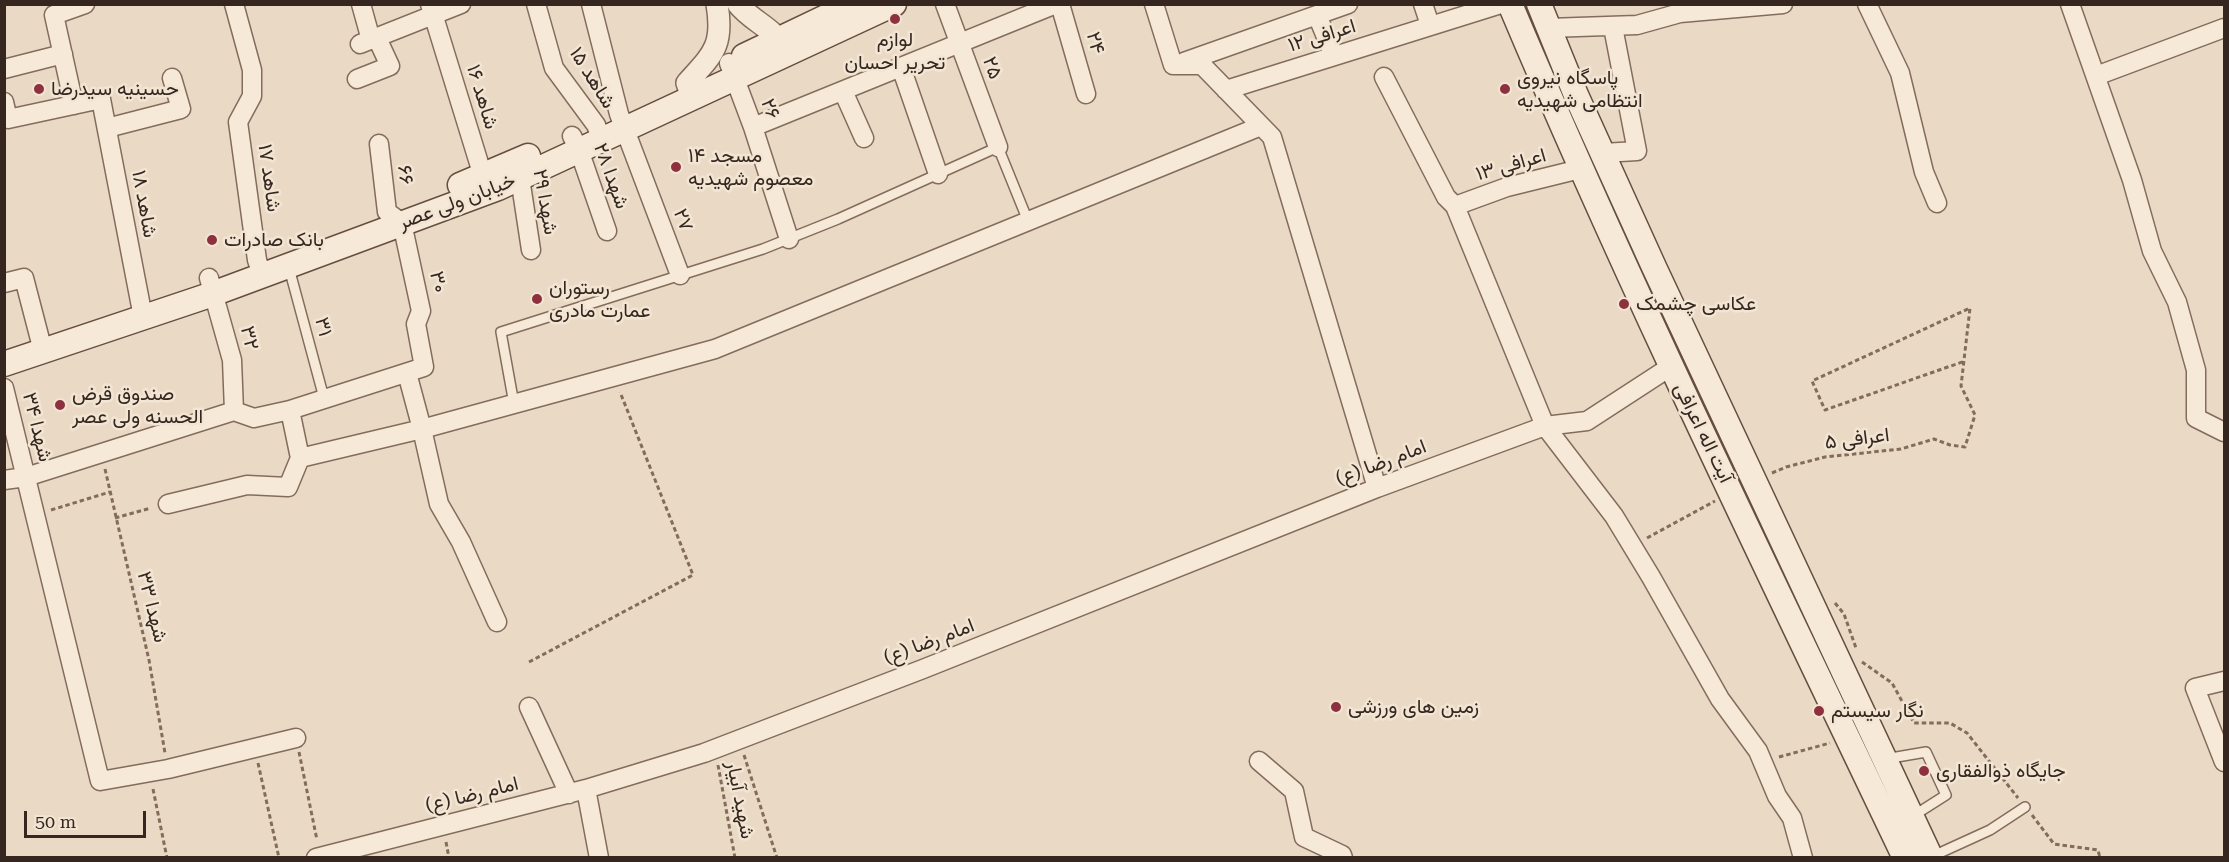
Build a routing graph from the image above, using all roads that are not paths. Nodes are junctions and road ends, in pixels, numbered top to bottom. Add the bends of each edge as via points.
1 (85, 4) edge
2 (234, 4) edge
3 (361, 4) edge
4 (461, 4) edge
5 (536, 4) edge
6 (591, 4) edge
7 (717, 4) edge
8 (853, 4) edge
9 (894, 4) edge
10 (945, 4) edge
11 (1058, 4) edge
12 (1154, 4) edge
13 (1348, 4) edge
14 (1423, 4) edge
15 (1501, 4) edge
16 (1510, 4) edge
17 (1539, 4) edge
18 (1782, 4) edge
19 (1866, 4) edge
20 (2070, 4) edge
21 (1738, 6) edge
22 (746, 7) edge
23 (1680, 9) edge
24 (431, 10) edge
25 (1317, 15) junction
26 (1430, 26) junction
27 (1613, 27) junction
28 (1548, 28) junction
29 (2224, 28) edge
30 (369, 41) junction
31 (960, 44) junction
32 (784, 47) junction
33 (63, 54) junction
34 (1334, 56) junction
35 (1173, 65) junction
36 (901, 68) junction
37 (4, 69) edge
38 (732, 70) junction
39 (2096, 76) junction
40 (1384, 77) dead end
41 (172, 78) dead end
42 (357, 79) dead end
43 (1226, 90) junction
44 (689, 91) junction
45 (843, 91) junction
46 (1086, 94) dead end
47 (74, 105) junction
48 (6, 110) edge
49 (622, 122) junction
50 (1261, 126) junction
51 (107, 128) junction
52 (753, 128) junction
53 (599, 133) junction
54 (864, 138) dead end
55 (576, 143) junction
56 (379, 144) dead end
57 (998, 147) junction
58 (1603, 153) junction
59 (1580, 169) junction
60 (517, 170) junction
61 (938, 174) junction
62 (485, 184) junction
63 (1937, 203) dead end
64 (1455, 206) junction
65 (395, 217) junction
66 (1028, 221) junction
67 (607, 231) dead end
68 (789, 239) junction
69 (531, 250) dead end
70 (288, 266) junction
71 (259, 268) junction
72 (680, 274) junction
73 (4, 283) edge
74 (212, 285) junction
75 (140, 310) junction
76 (41, 343) junction
77 (4, 347) edge
78 (4, 364) edge
79 (1670, 367) junction
80 (407, 373) junction
81 (4, 388) edge
82 (324, 398) junction
83 (514, 404) junction
84 (290, 410) junction
85 (234, 411) junction
86 (1545, 426) junction
87 (422, 429) junction
88 (2224, 432) edge
89 (300, 458) junction
90 (26, 477) junction
91 (4, 480) edge
92 (1377, 488) junction
93 (168, 504) road end
94 (497, 622) dead end
95 (2224, 681) edge
96 (529, 707) dead end
97 (296, 738) road end
98 (1884, 758) junction
99 (1259, 761) dead end
100 (2224, 762) edge
101 (1862, 768) junction
102 (577, 791) junction
103 (2025, 807) road end
104 (1911, 817) junction
105 (318, 857) edge
106 (600, 858) edge
107 (1343, 858) edge
108 (1803, 858) edge
109 (1905, 858) edge
110 (1931, 858) edge

1 - 33 street via 54,15
2 - 71 street, شاهد ۱۷ via 252,70 252,96 238,122
3 - 30 street
4 - 24 street
5 - 53 street, شاهد ۱۵ via 554,68
6 - 49 street, ۲۷
7 - 44 street via 718,40
8 - 32 main road, خیابان ولی عصر
9 - 32 main road, خیابان ولی عصر
10 - 31 street, ۲۵
11 - 31 street
11 - 46 street, ۲۴
12 - 35 street
13 - 25 street
14 - 26 street
15 - 26 street, اعرافی ۱۲
16 - 59 main road, آیت اله اعرافی
17 - 28 main road, آیت اله اعرافی
18 - 21 street
19 - 63 street via 1900,73 1924,172
20 - 39 street
21 - 23 street
22 - 32 street
23 - 27 street via 1636,25
24 - 30 street
24 - 62 street, شاهد ۱۶
25 - 34 street
25 - 35 street
26 - 34 street, اعرافی ۱۲
27 - 28 street
27 - 58 street via 1637,151
28 - 58 main road, آیت اله اعرافی
29 - 39 street
30 - 42 street via 390,66
31 - 36 street
31 - 57 street, ۲۵
32 - 38 main road, خیابان ولی عصر
33 - 37 street
33 - 47 street
34 - 43 street, اعرافی ۱۲
35 - 43 street via 1202,65
36 - 45 street
36 - 61 street
38 - 44 main road, خیابان ولی عصر
38 - 52 street, ۲۶
39 - 88 street via 2152,251 2176,302 2196,370 2196,418
40 - 64 street via 1446,197
41 - 51 street via 181,109
43 - 50 street
44 - 49 main road, خیابان ولی عصر
45 - 52 street
45 - 54 street
47 - 48 street
47 - 51 street, شاهد ۱۸ via 101,99
49 - 53 main road, خیابان ولی عصر
49 - 72 street, ۲۷
50 - 66 street
50 - 92 street via 1272,137
51 - 75 street, شاهد ۱۸
52 - 68 street, ۲۶
53 - 55 main road, خیابان ولی عصر
55 - 60 main road, خیابان ولی عصر
55 - 67 street, شهدا ۲۸
56 - 65 street, ۶۶
57 - 61 lane
57 - 66 lane
58 - 98 main road, آیت اله اعرافی
59 - 64 street, اعرافی ۱۳ via 1507,187
59 - 79 main road, آیت اله اعرافی
60 - 62 main road, خیابان ولی عصر
60 - 69 street, شهدا ۲۹
61 - 68 lane
62 - 65 main road, خیابان ولی عصر
64 - 86 street
65 - 70 main road, خیابان ولی عصر
65 - 71 main road, خیابان ولی عصر
65 - 80 street, ۳۰ via 421,311 416,324 424,367
66 - 83 street via 715,349
68 - 72 lane
70 - 71 main road, خیابان ولی عصر
70 - 82 lane, ۳۱
71 - 74 main road, خیابان ولی عصر
72 - 83 lane via 501,332
73 - 76 street via 24,278
74 - 75 main road, خیابان ولی عصر
74 - 85 street, ۳۲ via 232,360
75 - 76 main road, خیابان ولی عصر
76 - 77 main road, خیابان ولی عصر
76 - 78 main road, خیابان ولی عصر
79 - 86 street, امام رضا (ع) via 1587,421
79 - 101 main road, آیت اله اعرافی
80 - 82 street
80 - 87 street
81 - 90 street, شهدا ۳۴
82 - 84 street
83 - 87 street
84 - 85 street via 254,418
84 - 89 street
85 - 90 street
86 - 92 street, امام رضا (ع)
86 - 108 street via 1614,516 1720,699 1758,750 1792,818
87 - 89 street
87 - 94 street via 439,504
89 - 93 street via 288,488 247,485
90 - 91 street
90 - 97 street, شهدا ۳۴ via 100,781
92 - 102 street, امام رضا (ع) via 739,739
95 - 100 street via 2195,688
96 - 102 street
98 - 101 main road
98 - 104 main road, آیت اله اعرافی
98 - 104 lane via 1926,752 1946,795
99 - 107 street via 1294,790 1304,837
101 - 109 main road, آیت اله اعرافی
102 - 105 street, امام رضا (ع)
102 - 106 street
103 - 110 lane via 1990,830
104 - 110 main road, آیت اله اعرافی

